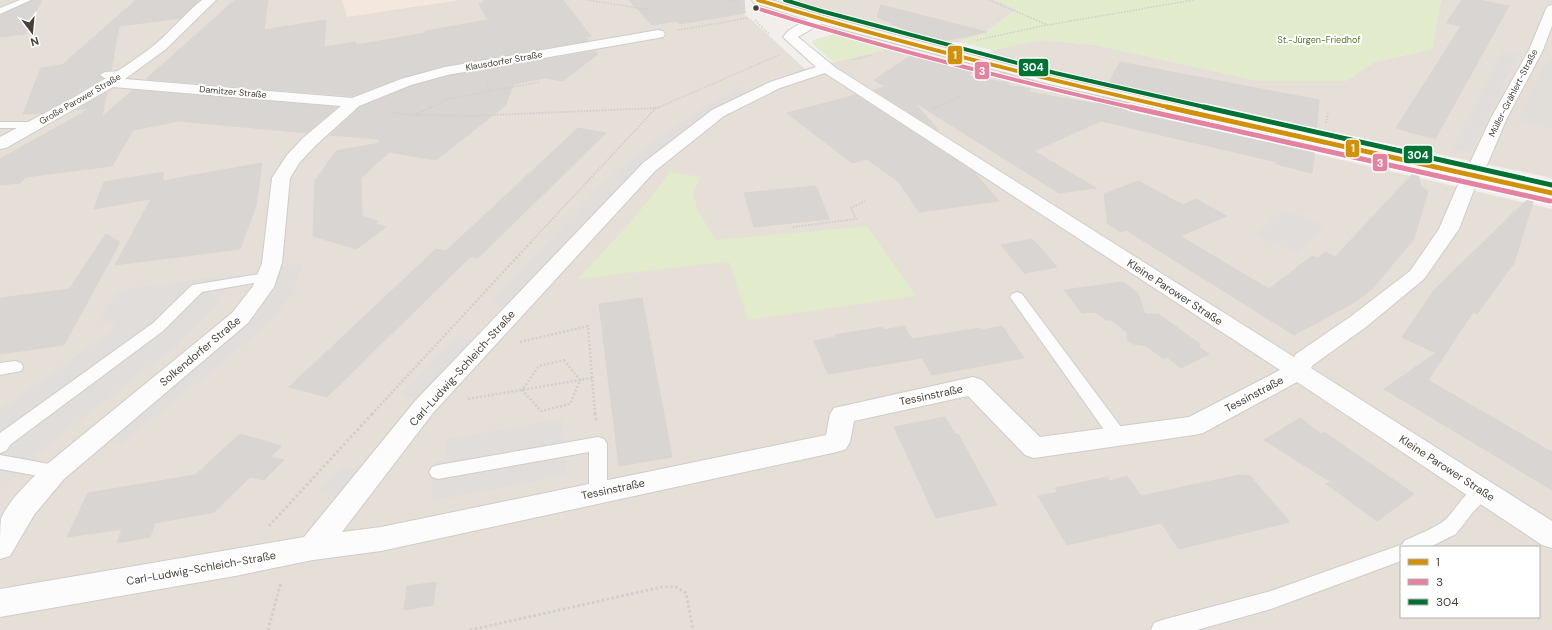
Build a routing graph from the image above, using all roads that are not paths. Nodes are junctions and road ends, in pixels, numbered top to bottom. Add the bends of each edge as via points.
1 (27, 0) edge
2 (210, 0) edge
3 (758, 0) edge
4 (1552, 9) edge
5 (0, 11) edge
6 (819, 19) junction
7 (658, 34) road end
8 (1536, 50) junction
9 (1552, 53) edge
10 (827, 68) junction
11 (113, 77) junction
12 (354, 103) junction
13 (0, 125) edge
14 (35, 125) junction
15 (0, 144) edge
16 (1472, 175) junction
17 (1552, 193) edge
18 (266, 277) junction
19 (1017, 297) dead end
20 (1298, 371) junction
21 (1118, 436) junction
22 (0, 446) edge
23 (0, 462) edge
24 (55, 472) junction
25 (438, 472) dead end
26 (1482, 491) junction
27 (598, 493) junction
28 (1552, 536) edge
29 (1413, 546) edge
30 (0, 547) edge
31 (313, 548) junction
32 (1400, 552) edge
33 (0, 603) edge
34 (1162, 630) edge

1 - 5 lane
2 - 11 street, Große Parower Straße via 164,43
3 - 6 main road
4 - 8 street, Müller-Grählert-Straße
6 - 10 street, Kleine Parower Straße via 790,37 793,49
6 - 16 main road via 1054,81
7 - 12 street, Klausdorfer Straße via 445,71 406,82
8 - 9 street
8 - 16 street, Müller-Grählert-Straße
10 - 20 street, Kleine Parower Straße via 862,93
10 - 31 street, Carl-Ludwig-Schleich-Straße via 775,85 718,113 649,167 424,407
11 - 12 street, Damitzer Straße
11 - 14 street, Große Parower Straße
12 - 18 street, Solkendorfer Straße via 309,142 293,159 281,178 272,263
13 - 14 lane
14 - 15 street, Große Parower Straße
16 - 17 main road
16 - 20 street, Tessinstraße via 1449,229 1417,275 1358,322 1304,360
18 - 22 lane via 197,288 158,328 5,439
18 - 24 street, Solkendorfer Straße via 260,292 240,318
19 - 21 lane
20 - 21 street, Tessinstraße via 1194,426
20 - 26 street, Kleine Parower Straße
21 - 27 street, Tessinstraße via 1034,448 973,386 843,414 837,442
23 - 24 lane
24 - 30 street, Solkendorfer Straße via 28,500 10,526
25 - 27 lane via 598,444
26 - 28 street, Kleine Parower Straße
26 - 29 lane via 1449,528
27 - 31 street, Tessinstraße via 381,539
31 - 33 street, Carl-Ludwig-Schleich-Straße
32 - 34 lane via 1271,600

